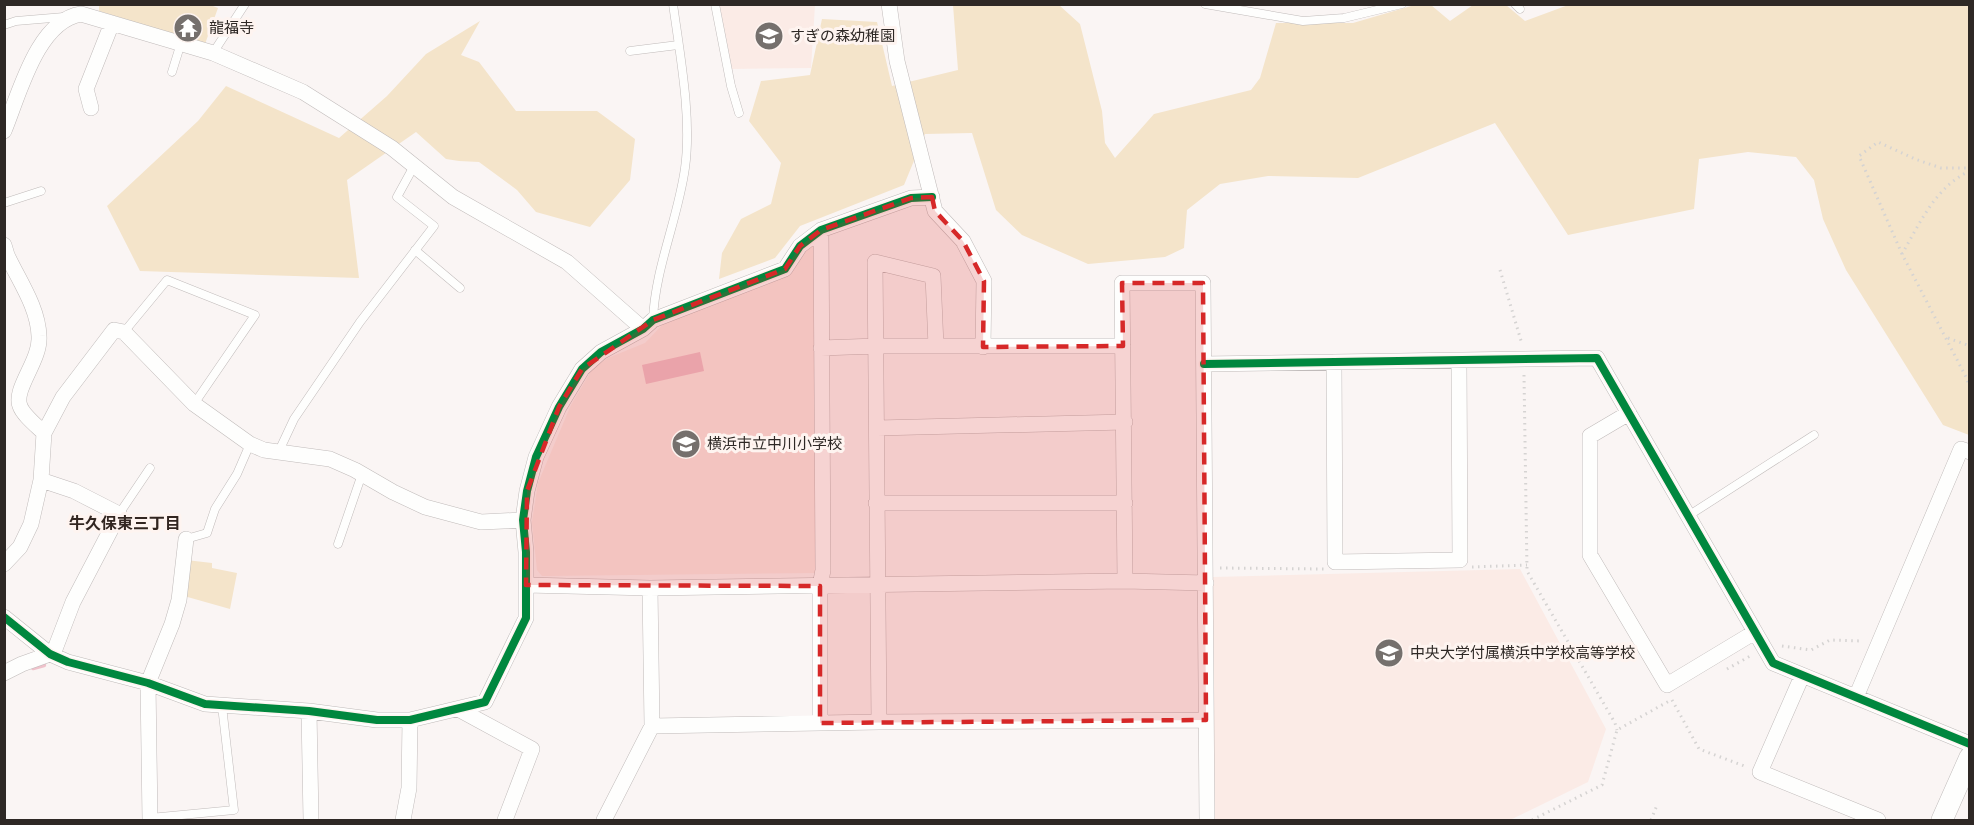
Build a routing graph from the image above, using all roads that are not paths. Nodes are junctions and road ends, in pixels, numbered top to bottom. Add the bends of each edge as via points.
1 (245, 4) edge
2 (673, 4) edge
3 (715, 4) edge
4 (889, 4) edge
5 (1205, 4) edge
6 (1402, 4) edge
7 (80, 12) edge
8 (112, 23) junction
9 (4, 25) edge
10 (181, 43) junction
11 (678, 45) junction
12 (630, 51) dead end
13 (213, 53) junction
14 (172, 72) dead end
15 (91, 108) dead end
16 (739, 113) dead end
17 (4, 131) edge
18 (414, 166) junction
19 (41, 191) dead end
20 (932, 197) junction
21 (4, 203) edge
22 (821, 230) junction
23 (4, 245) edge
24 (415, 250) junction
25 (460, 288) dead end
26 (648, 325) junction
27 (123, 332) junction
28 (877, 346) junction
29 (936, 346) junction
30 (1123, 346) junction
31 (983, 347) junction
32 (821, 348) junction
33 (1459, 361) junction
34 (1334, 362) junction
35 (1204, 364) junction
36 (194, 404) junction
37 (1629, 413) junction
38 (1125, 422) junction
39 (877, 428) junction
40 (44, 433) junction
41 (1815, 435) dead end
42 (250, 444) junction
43 (279, 451) junction
44 (1970, 452) edge
45 (150, 468) dead end
46 (362, 474) junction
47 (41, 480) junction
48 (876, 503) junction
49 (1125, 503) junction
50 (119, 514) junction
51 (1688, 516) junction
52 (523, 519) junction
53 (186, 538) joint
54 (338, 544) dead end
55 (4, 564) edge
56 (1125, 581) junction
57 (1206, 583) junction
58 (878, 584) junction
59 (526, 585) junction
60 (820, 586) junction
61 (650, 588) junction
62 (4, 617) edge
63 (1755, 632) junction
64 (50, 654) junction
65 (4, 673) edge
66 (1802, 676) junction
67 (148, 683) junction
68 (1856, 697) junction
69 (222, 706) junction
70 (458, 709) junction
71 (309, 711) junction
72 (410, 720) junction
73 (1206, 720) junction
74 (879, 722) junction
75 (820, 723) junction
76 (652, 726) junction
77 (1970, 744) edge
78 (1970, 757) edge
79 (150, 819) edge
80 (311, 820) edge
81 (403, 820) edge
82 (506, 820) edge
83 (604, 820) edge
84 (1207, 820) edge
85 (1878, 820) edge
86 (1942, 820) edge

1 - 13 lane
2 - 11 lane
3 - 16 lane
4 - 20 street via 897,61
5 - 6 lane via 1303,21 1344,18
7 - 8 street
7 - 9 lane
7 - 17 street via 46,36
8 - 10 street
8 - 15 street via 86,89
10 - 13 street
10 - 14 lane
11 - 12 lane
11 - 26 lane via 688,134 686,156 679,201
13 - 18 street via 303,92
18 - 24 lane via 397,197 434,226
18 - 26 street via 453,197 567,262
19 - 21 lane
20 - 22 street via 911,198
20 - 31 street via 935,211 963,242 984,281
22 - 26 street via 800,246 785,269
22 - 32 street
23 - 40 street via 37,317 40,338 39,350 22,385 20,406
24 - 25 lane
24 - 43 lane via 300,409
26 - 52 street via 601,352 582,369 536,457
27 - 36 street
27 - 36 lane via 167,280 255,315
27 - 40 street via 114,330 63,397
28 - 29 street
28 - 29 street via 875,262 933,276
28 - 32 street
28 - 39 street
29 - 31 street
30 - 31 street
30 - 35 street via 1122,283 1203,283
30 - 38 street
32 - 60 street
33 - 34 street
33 - 34 street via 1460,560 1335,562
33 - 37 street via 1597,358
34 - 35 street
35 - 57 street
36 - 42 street
37 - 51 street
37 - 63 street via 1590,436 1590,555 1667,685
38 - 39 street
38 - 49 street
39 - 48 street
40 - 47 street
41 - 51 lane
42 - 43 street
42 - 53 lane via 237,474 214,509 207,533
43 - 46 street via 330,459
44 - 68 street via 1961,449
45 - 50 lane
46 - 52 street via 425,507 481,522
46 - 54 lane
47 - 50 street via 74,491
47 - 55 street via 31,524 20,547
48 - 49 street
48 - 58 street
49 - 56 street
50 - 64 street
51 - 63 street
52 - 59 street
53 - 67 street via 179,600
56 - 57 street
56 - 58 street
57 - 73 street
58 - 60 street
58 - 74 street
59 - 61 street
59 - 70 street via 526,618 485,702
60 - 61 street
60 - 75 street
61 - 76 street
62 - 64 street
63 - 66 street via 1773,663
64 - 65 street
64 - 67 street
66 - 68 street
66 - 85 street via 1760,772
67 - 69 street via 205,704
67 - 79 street
68 - 77 street
69 - 71 street
69 - 79 lane via 234,810
70 - 72 street
70 - 82 street via 532,749
71 - 72 street
71 - 80 street
72 - 81 street via 409,788
73 - 74 street
73 - 84 street
74 - 75 street
75 - 76 street
76 - 83 street
78 - 86 street

